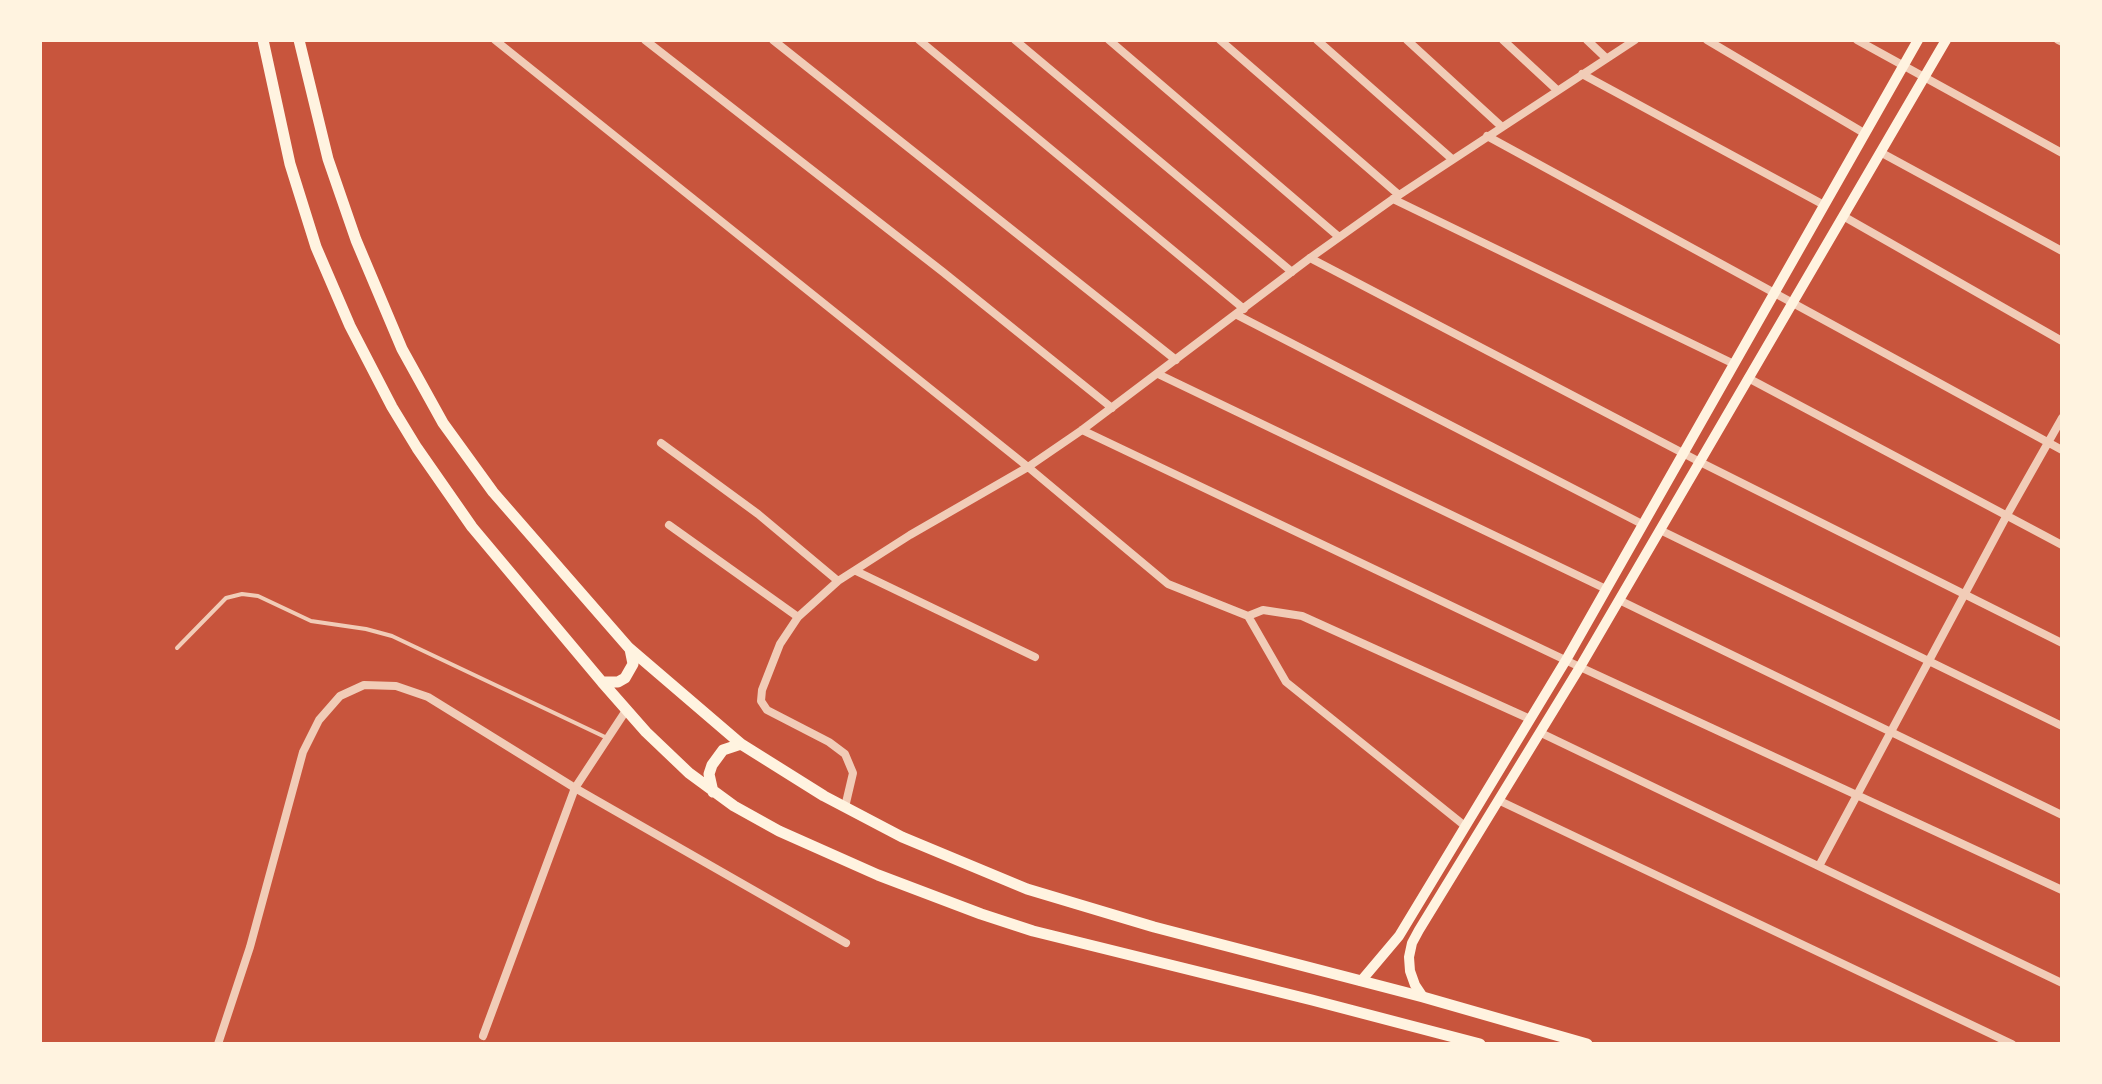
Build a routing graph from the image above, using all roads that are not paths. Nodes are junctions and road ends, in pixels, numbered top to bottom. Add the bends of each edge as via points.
1 (262, 40) edge
2 (299, 40) edge
3 (496, 40) edge
4 (645, 40) edge
5 (773, 40) edge
6 (919, 40) edge
7 (1015, 40) edge
8 (1108, 40) edge
9 (1220, 40) edge
10 (1317, 40) edge
11 (1407, 40) edge
12 (1503, 40) edge
13 (1587, 40) edge
14 (1634, 40) edge
15 (1707, 40) edge
16 (1856, 40) edge
17 (1918, 40) edge
18 (1946, 40) edge
19 (1606, 58) junction
20 (1904, 65) junction
21 (1582, 74) junction
22 (1924, 77) junction
23 (1558, 90) junction
24 (1502, 127) junction
25 (1864, 132) junction
26 (1487, 136) junction
27 (1880, 152) junction
28 (2062, 152) edge
29 (1452, 160) junction
30 (1396, 197) junction
31 (1824, 205) junction
32 (1843, 216) junction
33 (1340, 237) junction
34 (2062, 251) edge
35 (1310, 258) junction
36 (1292, 272) junction
37 (1775, 292) junction
38 (1793, 302) junction
39 (1240, 312) junction
40 (2062, 341) edge
41 (1176, 360) junction
42 (1734, 364) junction
43 (1158, 374) junction
44 (1748, 378) junction
45 (1112, 408) junction
46 (2062, 418) edge
47 (1082, 430) junction
48 (2049, 442) junction
49 (661, 443) dead end
50 (2062, 450) edge
51 (1683, 453) junction
52 (1700, 462) junction
53 (1028, 466) junction
54 (2006, 516) junction
55 (1642, 524) junction
56 (669, 525) dead end
57 (1660, 530) junction
58 (2062, 545) edge
59 (856, 572) junction
60 (838, 581) junction
61 (1606, 589) junction
62 (1964, 594) junction
63 (1619, 600) junction
64 (798, 616) junction
65 (1248, 616) junction
66 (2062, 643) edge
67 (177, 648) dead end
68 (629, 648) junction
69 (1035, 656) dead end
70 (1566, 660) junction
71 (1928, 661) junction
72 (1580, 667) junction
73 (602, 682) junction
74 (627, 709) junction
75 (1530, 719) junction
76 (2062, 726) edge
77 (1540, 732) junction
78 (1890, 732) junction
79 (608, 738) junction
80 (741, 744) junction
81 (575, 788) junction
82 (713, 792) junction
83 (1856, 796) junction
84 (1500, 800) junction
85 (845, 807) junction
86 (2062, 815) edge
87 (1465, 826) junction
88 (1819, 866) junction
89 (2062, 890) edge
90 (846, 943) dead end
91 (1361, 981) junction
92 (2062, 983) edge
93 (1423, 997) junction
94 (483, 1036) dead end
95 (218, 1044) edge
96 (1480, 1044) edge
97 (1588, 1044) edge
98 (2012, 1044) edge

1 - 73 highway via 316,246 392,407 472,527
2 - 68 highway via 341,200 421,386 492,492
3 - 53 street
4 - 45 street
5 - 41 street
6 - 39 street
7 - 36 street
8 - 33 street
9 - 30 street
10 - 29 street
11 - 24 street
12 - 23 street
13 - 19 street
14 - 19 street
15 - 25 street
16 - 20 street
17 - 20 main road
18 - 22 main road
19 - 21 street
20 - 22 street
20 - 25 main road
21 - 23 street
21 - 31 street
22 - 27 main road
22 - 28 street
23 - 24 street
24 - 26 street
25 - 31 main road
26 - 29 street
26 - 37 street
27 - 32 main road
27 - 34 street
29 - 30 street
30 - 33 street
30 - 42 street
31 - 37 main road
32 - 38 main road
32 - 40 street
33 - 35 street
35 - 36 street
35 - 51 street
36 - 39 street
37 - 38 street
37 - 42 main road
38 - 44 main road
38 - 48 street
39 - 41 street
39 - 55 street
41 - 43 street
42 - 51 main road
43 - 45 street
43 - 61 street
44 - 52 main road
44 - 54 street
45 - 47 street
46 - 48 street
47 - 53 street
47 - 70 street
48 - 50 street
48 - 54 street
49 - 60 street
51 - 52 street
51 - 55 main road
52 - 57 main road
52 - 62 street
53 - 59 street
53 - 65 street via 1168,584
54 - 58 street
54 - 62 street
55 - 61 main road
56 - 64 street
57 - 63 main road
57 - 71 street
59 - 60 street
59 - 69 street
60 - 64 street
61 - 70 main road
62 - 66 street
62 - 71 street
63 - 72 main road
63 - 78 street
64 - 85 street via 780,644 760,701 846,754 853,773
65 - 75 street via 1263,610 1302,616
65 - 87 street via 1286,682
67 - 79 lane via 226,598 258,596 312,620 392,636
68 - 73 highway via 633,664 625,678
68 - 80 highway
70 - 72 street
70 - 75 main road
71 - 76 street
71 - 78 street
72 - 77 main road
72 - 83 street
73 - 74 highway
74 - 79 street
74 - 82 highway
75 - 87 main road
77 - 84 main road
77 - 88 street
78 - 83 street
78 - 86 street
79 - 81 street
80 - 82 highway via 716,756
80 - 85 highway
81 - 90 street
81 - 94 street
81 - 95 street via 428,697 364,685 340,696 303,752
82 - 96 highway via 812,846 980,914
83 - 88 street
83 - 89 street
84 - 93 main road via 1412,943 1410,972
84 - 98 street
85 - 91 highway via 1027,889
87 - 91 main road via 1399,936
88 - 92 street
91 - 93 highway
93 - 97 highway

